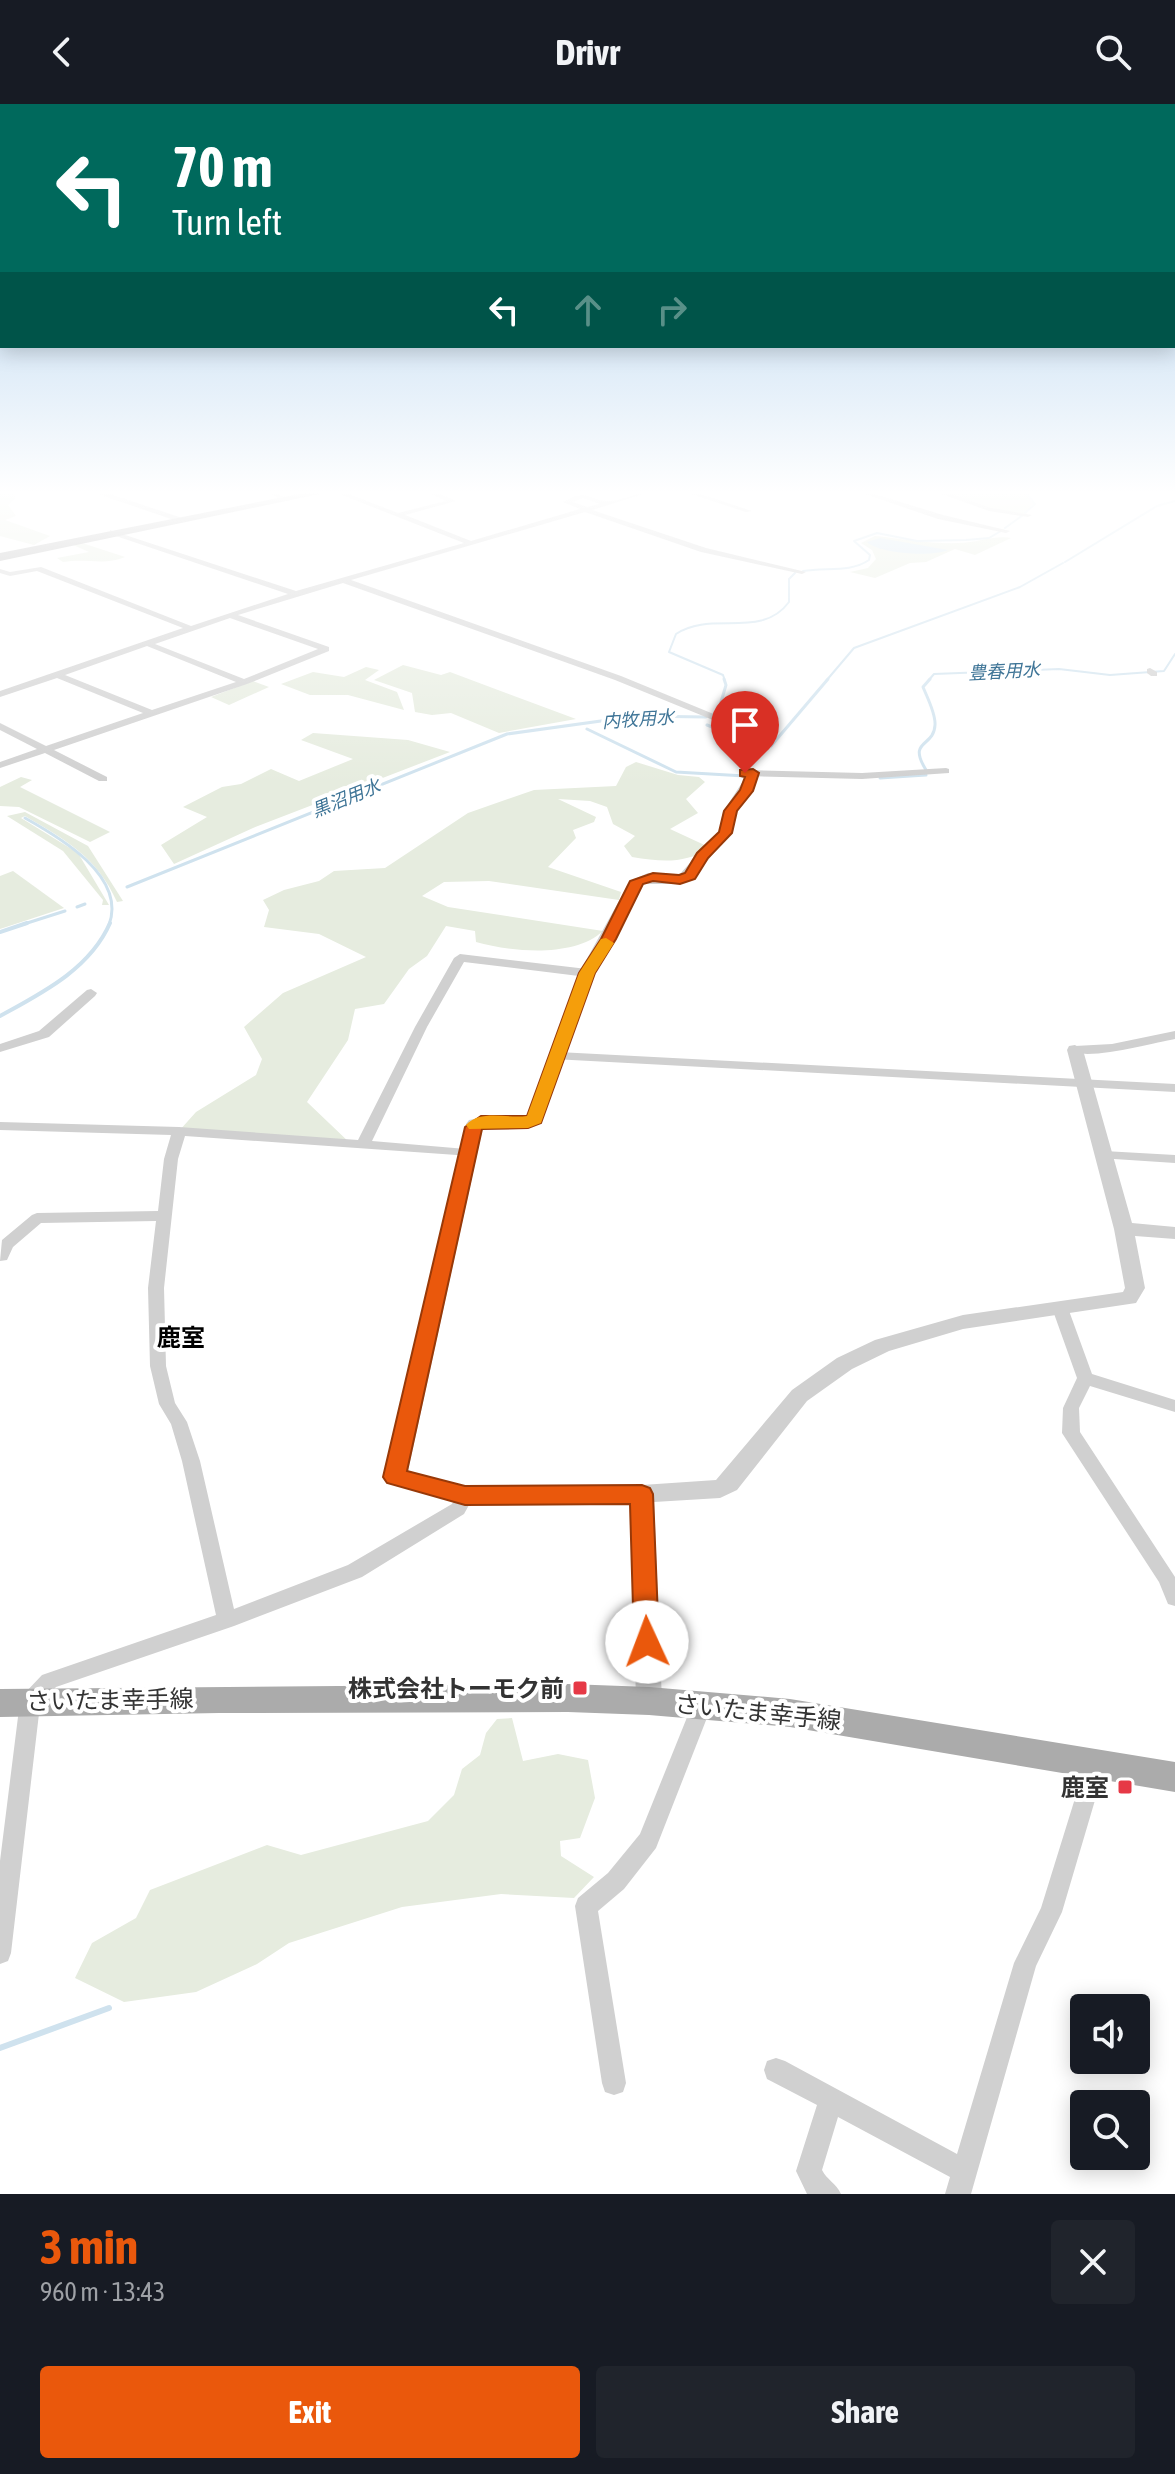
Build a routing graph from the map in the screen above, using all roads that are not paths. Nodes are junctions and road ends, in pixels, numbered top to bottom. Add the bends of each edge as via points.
1 (93, 591) edge
2 (286, 591) edge
3 (308, 591) edge
4 (373, 591) edge
5 (296, 594) junction
6 (230, 615) junction
7 (192, 629) junction
8 (149, 644) junction
9 (58, 675) junction
10 (0, 681) edge
11 (244, 682) junction
12 (17, 689) junction
13 (0, 694) edge
14 (148, 712) junction
15 (713, 717) dead end
16 (0, 726) edge
17 (43, 749) junction
18 (0, 765) edge
19 (946, 771) dead end
20 (749, 776) joint
21 (103, 779) dead end
22 (587, 973) junction
23 (91, 993) dead end
24 (1175, 1035) edge
25 (0, 1048) edge
26 (1075, 1050) joint
27 (558, 1056) junction
28 (1085, 1084) junction
29 (1175, 1088) edge
30 (0, 1126) edge
31 (179, 1131) junction
32 (363, 1145) junction
33 (466, 1153) junction
34 (1104, 1155) junction
35 (1175, 1159) edge
36 (165, 1216) junction
37 (1124, 1229) junction
38 (1175, 1233) edge
39 (2, 1256) dead end
40 (1060, 1308) junction
41 (1085, 1378) junction
42 (1175, 1406) edge
43 (642, 1494) junction
44 (465, 1496) junction
45 (1175, 1598) edge
46 (227, 1620) junction
47 (649, 1701) junction
48 (15, 1702) edge
49 (702, 1705) junction
50 (1096, 1763) junction
51 (1175, 1777) edge
52 (0, 1953) edge
53 (776, 2070) dead end
54 (614, 2083) dead end
55 (831, 2100) junction
56 (961, 2182) edge
57 (828, 2194) edge

1 - 7 street
2 - 5 street
3 - 5 street
4 - 15 street
5 - 6 street
6 - 7 street
6 - 11 street via 326,649
7 - 8 street
8 - 9 street
8 - 11 street
9 - 12 street
9 - 14 street
10 - 12 street
11 - 14 street
12 - 13 street
14 - 17 street
16 - 17 street
17 - 18 street
17 - 21 street
19 - 20 street
20 - 22 street via 725,833 690,876 637,881
22 - 27 street
22 - 32 street via 460,958
23 - 25 street via 44,1034
24 - 26 street
26 - 28 street
27 - 28 street
27 - 33 street via 535,1119 475,1124
28 - 29 street
28 - 34 street
30 - 31 street
31 - 32 street
31 - 36 street
32 - 33 street
33 - 44 street via 395,1477
34 - 35 street
34 - 37 street
36 - 39 street via 37,1218
36 - 46 street via 156,1288 158,1366 191,1461
37 - 38 street
37 - 40 street via 1134,1293
40 - 41 street
40 - 43 street via 962,1321 880,1346 812,1385 729,1484 706,1491
41 - 42 street
41 - 45 street via 1071,1408 1071,1433
43 - 44 street
43 - 47 street
44 - 46 street via 458,1509 364,1567
46 - 48 street via 49,1681
47 - 48 main road, さいたま幸手線
47 - 49 main road, さいたま幸手線
48 - 52 street
49 - 50 main road, さいたま幸手線 via 819,1717
49 - 54 street via 648,1841 616,1881 586,1906
50 - 51 main road, さいたま幸手線
50 - 56 street via 1051,1912 1025,1963
53 - 55 street
55 - 56 street
55 - 57 street via 809,2171 817,2187

